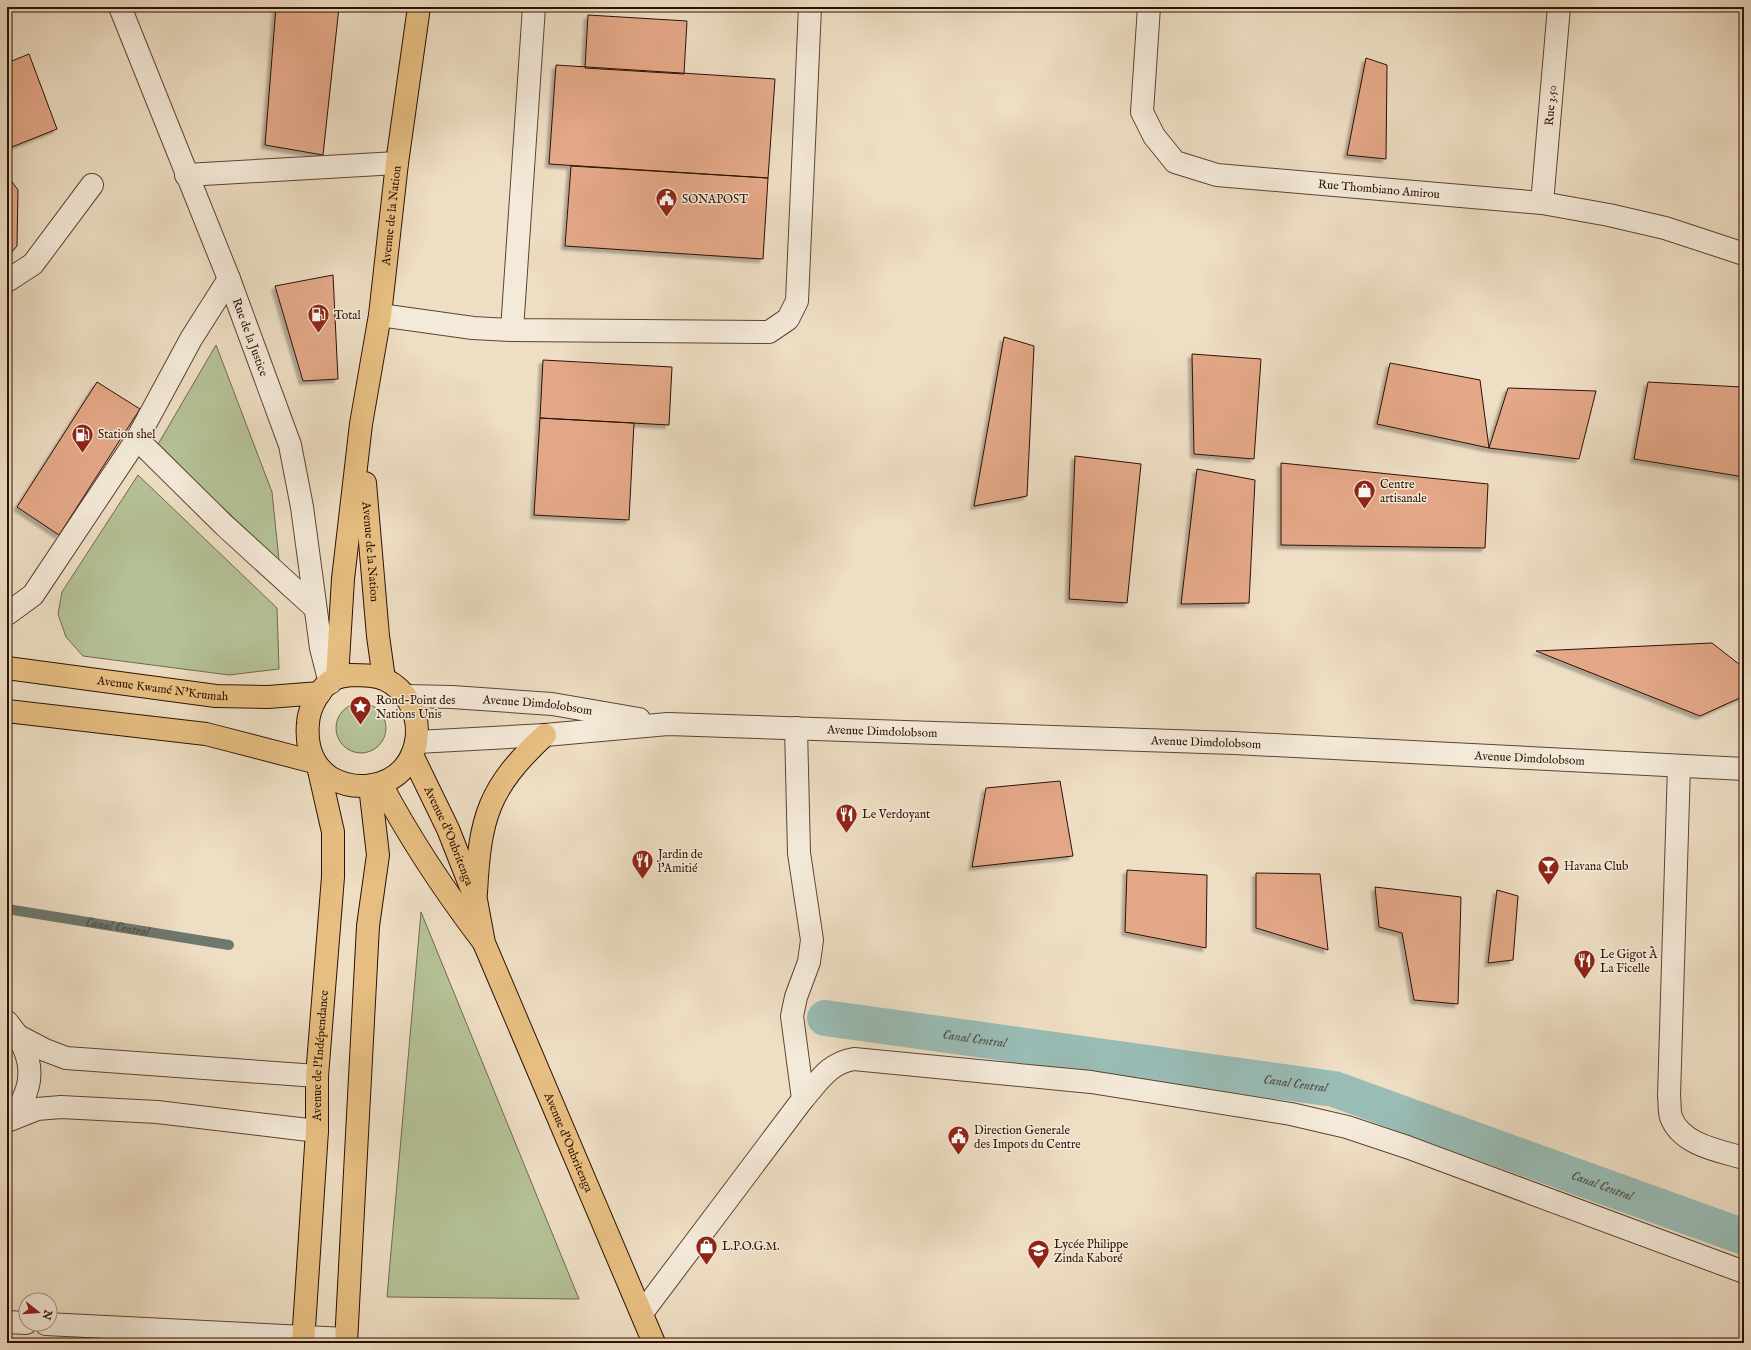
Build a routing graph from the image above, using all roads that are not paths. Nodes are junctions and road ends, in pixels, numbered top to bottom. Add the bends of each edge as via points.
1 (120, 7) edge
2 (419, 7) edge
3 (534, 7) edge
4 (810, 7) edge
5 (1149, 7) edge
6 (1559, 7) edge
7 (397, 163) junction
8 (186, 175) junction
9 (92, 185) dead end
10 (1542, 203) junction
11 (1744, 254) edge
12 (229, 279) junction
13 (7, 281) edge
14 (380, 315) junction
15 (512, 330) junction
16 (361, 424) junction
17 (136, 439) junction
18 (315, 608) junction
19 (7, 614) edge
20 (7, 668) edge
21 (384, 679) junction
22 (329, 685) junction
23 (406, 696) junction
24 (7, 711) edge
25 (668, 724) junction
26 (796, 728) junction
27 (545, 735) junction
28 (414, 748) junction
29 (317, 766) junction
30 (1679, 766) junction
31 (1744, 769) edge
32 (375, 785) junction
33 (476, 900) junction
34 (484, 943) junction
35 (13, 1029) edge
36 (318, 1076) junction
37 (803, 1099) junction
38 (7, 1120) edge
39 (317, 1131) junction
40 (1744, 1158) edge
41 (1744, 1272) edge
42 (642, 1313) junction
43 (7, 1322) edge
44 (18, 1323) edge
45 (58, 1325) edge
46 (303, 1340) edge
47 (346, 1341) edge
48 (654, 1343) edge

1 - 8 street, Rue de la Justice
2 - 7 main road, Avenue de la Nation
3 - 15 street
4 - 15 street via 797,301 788,320 769,332
5 - 10 street, Rue Thombiano Amirou via 1142,112 1154,136 1175,162 1217,175
6 - 10 street, Rue 3.50
7 - 8 street
7 - 14 main road, Avenue de la Nation
8 - 12 street, Rue de la Justice
9 - 13 street via 33,264
10 - 11 street, Rue Thombiano Amirou via 1665,228
12 - 17 street via 191,339
12 - 18 street, Rue de la Justice via 290,445 302,507
14 - 15 street via 473,328
14 - 16 main road, Avenue de la Nation
16 - 21 main road, Avenue de la Nation via 367,515
16 - 22 main road, Avenue de la Nation
17 - 18 street via 225,526
17 - 19 street via 33,595
18 - 22 street, Rue de la Justice
20 - 22 main road, Avenue Kwamé N'Krumah via 216,696 268,697
21 - 22 main road via 364,675
21 - 23 main road
22 - 29 main road via 308,720 309,749
23 - 25 street, Avenue Dimdolobsom via 552,704
23 - 28 main road via 414,710 418,726
24 - 29 main road via 206,734
25 - 26 street, Avenue Dimdolobsom
25 - 27 street, Avenue Dimdolobsom
26 - 30 street, Avenue Dimdolobsom via 1234,743
26 - 37 street via 798,853 812,940 809,962 792,1016
27 - 28 street, Avenue Dimdolobsom
27 - 33 main road via 506,776 492,798 481,833
28 - 32 main road via 404,768 392,778
28 - 33 main road, Avenue d'Oubritenga
29 - 32 main road via 344,784
29 - 36 main road, Avenue de l'Indépendance via 333,832 333,877
30 - 31 street, Avenue Dimdolobsom
30 - 40 street via 1669,1096 1671,1117 1679,1130 1693,1141
32 - 34 main road, Avenue d'Oubritenga via 445,891
32 - 47 main road via 378,855 368,926
33 - 34 main road, Avenue d'Oubritenga
34 - 42 main road, Avenue d'Oubritenga
35 - 36 street via 45,1050 66,1058
35 - 38 street via 28,1057 29,1079 22,1101
36 - 39 main road, Avenue de l'Indépendance
37 - 41 street via 833,1066 854,1059 1091,1082 1291,1114 1347,1127 1407,1147
37 - 42 street
38 - 39 street via 37,1109 61,1107 157,1112
39 - 46 main road, Avenue de l'Indépendance
42 - 48 main road, Avenue d'Oubritenga
43 - 44 street
45 - 46 street
46 - 47 street

